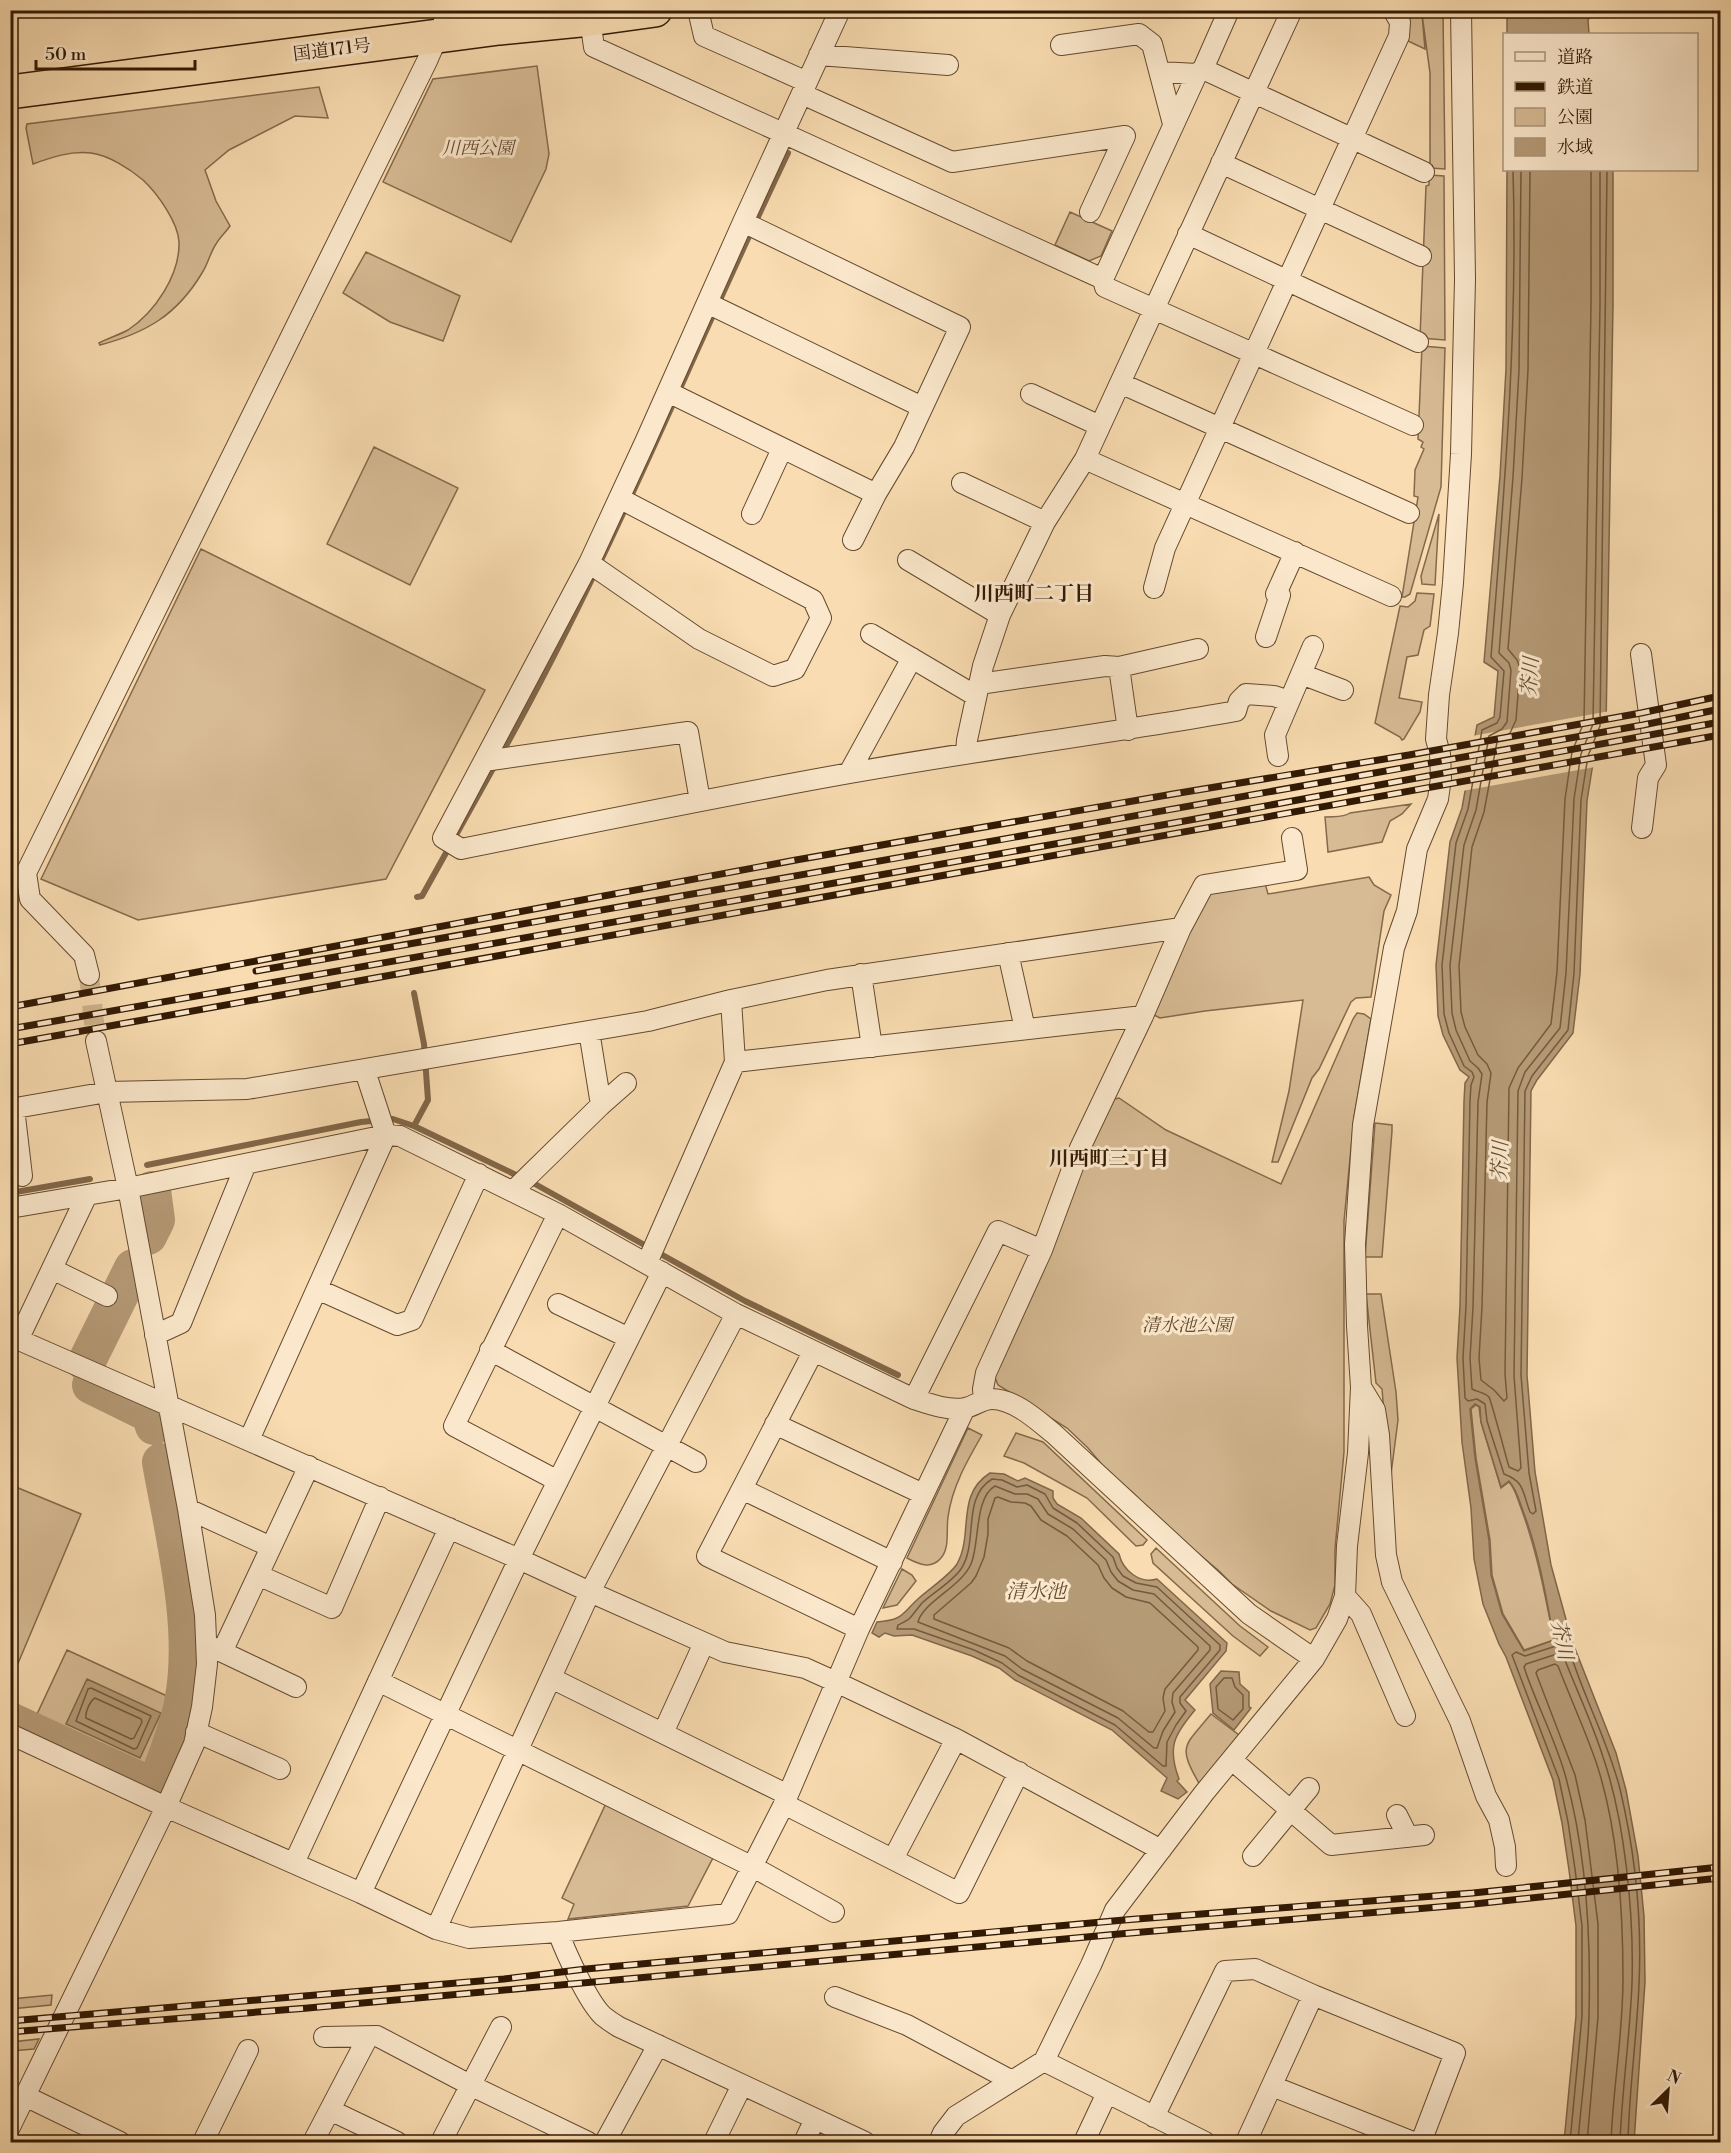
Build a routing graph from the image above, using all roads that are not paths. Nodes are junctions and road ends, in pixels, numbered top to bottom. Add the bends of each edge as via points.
1 (655, 10) edge
2 (698, 10) edge
3 (840, 10) edge
4 (1229, 10) edge
5 (1292, 10) edge
6 (1393, 10) edge
7 (1461, 10) edge
8 (590, 19) junction
9 (444, 23) edge
10 (1061, 45) dead end
11 (819, 55) junction
12 (948, 65) dead end
13 (1200, 71) junction
14 (1160, 72) junction
15 (804, 88) junction
16 (10, 92) edge
17 (1254, 92) junction
18 (1173, 124) junction
19 (783, 134) junction
20 (1352, 138) junction
21 (1221, 163) junction
22 (1424, 172) dead end
23 (1320, 209) junction
24 (1090, 212) dead end
25 (750, 225) junction
26 (1188, 234) junction
27 (1421, 256) dead end
28 (1103, 279) junction
29 (1287, 280) junction
30 (707, 303) junction
31 (1154, 309) junction
32 (1418, 342) dead end
33 (1253, 354) junction
34 (1120, 383) junction
35 (668, 392) junction
36 (1030, 394) dead end
37 (922, 407) junction
38 (1413, 425) dead end
39 (1100, 426) junction
40 (1219, 428) junction
41 (782, 449) junction
42 (1085, 459) junction
43 (962, 483) dead end
44 (876, 494) junction
45 (619, 498) junction
46 (1185, 503) junction
47 (1409, 513) dead end
48 (752, 514) dead end
49 (1045, 522) junction
50 (853, 540) dead end
51 (1295, 552) junction
52 (908, 560) dead end
53 (589, 562) junction
54 (1154, 588) dead end
55 (1391, 596) dead end
56 (1000, 615) junction
57 (871, 634) dead end
58 (1266, 637) dead end
59 (1313, 646) dead end
60 (1198, 649) dead end
61 (1641, 654) dead end
62 (912, 658) junction
63 (1119, 667) junction
64 (1301, 674) junction
65 (978, 690) junction
66 (1343, 690) dead end
67 (1289, 701) junction
68 (1128, 730) junction
69 (966, 753) junction
70 (1278, 756) dead end
71 (484, 761) junction
72 (849, 773) junction
73 (700, 801) junction
74 (1642, 828) dead end
75 (1292, 838) dead end
76 (1181, 928) junction
77 (1008, 953) junction
78 (861, 974) junction
79 (88, 975) tunnel mouth
80 (731, 1000) junction
81 (1143, 1016) junction
82 (1025, 1029) junction
83 (589, 1032) junction
84 (96, 1041) tunnel mouth
85 (872, 1047) junction
86 (735, 1062) junction
87 (365, 1071) junction
88 (626, 1083) dead end
89 (107, 1092) junction
90 (601, 1105) junction
91 (12, 1109) edge
92 (386, 1135) junction
93 (246, 1164) junction
94 (479, 1174) junction
95 (22, 1176) dead end
96 (128, 1188) junction
97 (513, 1191) junction
98 (87, 1195) junction
99 (10, 1208) edge
100 (558, 1214) junction
101 (1042, 1250) junction
102 (653, 1259) junction
103 (52, 1269) junction
104 (317, 1289) junction
105 (107, 1296) dead end
106 (558, 1304) dead end
107 (736, 1314) junction
108 (155, 1335) junction
109 (14, 1338) edge
110 (628, 1338) junction
111 (490, 1350) junction
112 (813, 1352) junction
113 (1361, 1387) junction
114 (914, 1399) junction
115 (984, 1400) junction
116 (169, 1407) junction
117 (595, 1407) junction
118 (965, 1408) junction
119 (775, 1424) junction
120 (249, 1440) junction
121 (666, 1446) junction
122 (696, 1462) dead end
123 (309, 1466) junction
124 (558, 1481) junction
125 (742, 1489) junction
126 (923, 1494) junction
127 (380, 1497) junction
128 (188, 1509) junction
129 (449, 1528) junction
130 (271, 1547) junction
131 (519, 1559) junction
132 (892, 1562) junction
133 (258, 1575) junction
134 (590, 1592) junction
135 (1345, 1596) junction
136 (859, 1629) junction
137 (705, 1643) junction
138 (214, 1648) junction
139 (1314, 1659) junction
140 (551, 1678) junction
141 (378, 1681) junction
142 (836, 1682) junction
143 (296, 1687) dead end
144 (445, 1714) junction
145 (1406, 1716) dead end
146 (196, 1732) junction
147 (663, 1733) junction
148 (10, 1734) edge
149 (956, 1739) junction
150 (518, 1750) junction
151 (1232, 1760) junction
152 (280, 1770) dead end
153 (1019, 1772) junction
154 (1309, 1788) dead end
155 (786, 1799) junction
156 (166, 1807) junction
157 (1291, 1812) junction
158 (1397, 1815) dead end
159 (1161, 1850) junction
160 (1253, 1856) dead end
161 (893, 1859) junction
162 (294, 1863) junction
163 (1506, 1866) dead end
164 (753, 1867) junction
165 (361, 1893) junction
166 (834, 1911) dead end
167 (436, 1929) junction
168 (558, 1932) junction
169 (1313, 1995) junction
170 (835, 1996) dead end
171 (501, 2027) dead end
172 (324, 2037) dead end
173 (368, 2037) junction
174 (658, 2045) junction
175 (248, 2050) dead end
176 (1044, 2061) junction
177 (1012, 2081) junction
178 (742, 2085) junction
179 (472, 2086) junction
180 (1272, 2086) junction
181 (1107, 2093) junction
182 (26, 2096) junction
183 (330, 2110) junction
184 (1154, 2117) junction
185 (815, 2119) junction
186 (12, 2120) edge
187 (120, 2142) edge
188 (203, 2142) edge
189 (313, 2142) edge
190 (396, 2142) edge
191 (441, 2142) edge
192 (588, 2142) edge
193 (605, 2142) edge
194 (714, 2142) edge
195 (804, 2142) edge
196 (865, 2142) edge
197 (939, 2142) edge
198 (1084, 2142) edge
199 (1205, 2142) edge
200 (1246, 2142) edge
201 (1413, 2142) edge
202 (1421, 2142) edge

1 - 8 highway, 国道171号
2 - 15 street via 704,36
3 - 11 street
4 - 13 street
5 - 17 street
6 - 20 street via 1401,22 1399,36
7 - 113 street via 1465,279 1461,454 1451,603 1438,694 1436,739 1441,778 1438,799 1417,849 1407,910 1394,948 1364,1125 1355,1244
8 - 9 highway, 国道171号 via 499,28
8 - 19 street via 594,47
9 - 16 highway, 国道171号
9 - 79 street via 26,873 30,899 84,955
10 - 14 street via 1139,34 1152,44
11 - 12 street
11 - 15 street
13 - 14 street
13 - 17 street
13 - 18 street
14 - 18 street
15 - 19 street
15 - 24 street via 952,162 1125,136
17 - 20 street
17 - 21 street
18 - 28 street
19 - 25 street
19 - 28 street
20 - 22 street
20 - 23 street
21 - 23 street
21 - 26 street
23 - 27 street
23 - 29 street
25 - 30 street
25 - 37 street via 960,327
26 - 29 street
26 - 31 street
28 - 31 street via 1105,287
29 - 32 street
29 - 33 street
30 - 35 street
30 - 37 street
31 - 33 street
31 - 34 street
33 - 38 street
33 - 40 street
34 - 39 street
34 - 40 street
35 - 41 street
35 - 45 street
36 - 39 street
37 - 44 street
39 - 42 street
40 - 46 street
40 - 47 street
41 - 44 street
41 - 48 street
42 - 46 street
42 - 49 street
43 - 49 street
44 - 50 street
45 - 53 street
45 - 53 street via 813,600 821,618 795,669 773,676 699,639
46 - 51 street
46 - 54 street via 1162,555
49 - 56 street
51 - 55 street
51 - 58 street via 1276,594 1280,595
52 - 56 street
53 - 71 street
56 - 65 street
57 - 62 street
59 - 64 street
60 - 63 street
61 - 74 street via 1656,765 1648,778
62 - 65 street
62 - 72 street
63 - 65 street via 1105,666
63 - 68 street
64 - 66 street
64 - 67 street
65 - 69 street
67 - 68 street via 1246,694 1236,711
67 - 70 street via 1275,735
68 - 69 street
69 - 72 street
71 - 73 street via 688,732
71 - 73 street via 443,838 461,849
72 - 73 street
75 - 76 street via 1297,870 1204,885
76 - 77 street
76 - 81 street
77 - 78 street
77 - 82 street
78 - 80 street
78 - 85 street
80 - 83 street
80 - 86 street
81 - 82 street
81 - 101 street via 1080,1148
82 - 85 street
83 - 87 street
83 - 90 street
84 - 89 street
85 - 86 street
86 - 102 street
87 - 89 street via 247,1089
87 - 92 street
88 - 90 street
89 - 91 street
89 - 96 street
90 - 97 street
91 - 95 street
92 - 93 street
92 - 94 street via 400,1136
92 - 104 street
93 - 96 street
93 - 108 street via 181,1323
94 - 97 street
94 - 104 street via 412,1320 397,1326
96 - 98 street
96 - 108 street
97 - 100 street
98 - 99 street
98 - 103 street
100 - 102 street
100 - 111 street
101 - 114 street via 998,1231
101 - 115 street via 986,1373
102 - 107 street
102 - 110 street
103 - 105 street
103 - 109 street
104 - 120 street
106 - 110 street
107 - 112 street
107 - 121 street
108 - 116 street
109 - 116 street
110 - 117 street
111 - 117 street
111 - 124 street via 454,1426
112 - 114 street
112 - 119 street
113 - 135 street
113 - 163 street via 1375,1410 1379,1435 1386,1555 1392,1582 1460,1720 1498,1820
114 - 118 street via 930,1405
115 - 118 street
115 - 139 street via 1004,1402 1043,1424 1249,1614
116 - 120 street
116 - 128 street
117 - 121 street
117 - 124 street
118 - 126 street
119 - 125 street
119 - 126 street
120 - 123 street
121 - 122 street
121 - 134 street
123 - 127 street
123 - 130 street
124 - 131 street
125 - 132 street
125 - 136 street via 708,1556
126 - 132 street
127 - 129 street
127 - 133 street via 332,1608
128 - 130 street
128 - 138 street
129 - 131 street
129 - 141 street
130 - 133 street
131 - 134 street
131 - 144 street
132 - 136 street
133 - 138 street
134 - 137 street
134 - 140 street
135 - 139 street
135 - 145 street via 1360,1614
136 - 142 street
137 - 142 street via 725,1652 805,1668
137 - 147 street
138 - 143 street
138 - 146 street via 207,1664
139 - 151 street
140 - 147 street
140 - 150 street
141 - 144 street
141 - 162 street
142 - 149 street
142 - 155 street
144 - 150 street
144 - 165 street
146 - 152 street
146 - 156 street
147 - 155 street
148 - 156 street
149 - 153 street
149 - 161 street
150 - 164 street
150 - 167 street
151 - 157 street
151 - 159 street
153 - 159 street
153 - 161 street via 959,1893
154 - 157 street
155 - 161 street
155 - 164 street
156 - 162 street
156 - 182 street
157 - 158 street via 1331,1845 1416,1836
157 - 160 street
159 - 176 street via 1115,1910
162 - 165 street
164 - 166 street
164 - 168 street via 728,1914
165 - 167 street
167 - 168 street via 469,1938
168 - 174 street via 567,1957 602,2015
169 - 180 street
169 - 184 street via 1255,1969 1225,1971
169 - 202 street via 1455,2053
170 - 177 street via 907,2025
171 - 179 street
172 - 173 street
173 - 179 street via 377,2036
173 - 183 street
174 - 178 street
174 - 193 street
175 - 188 street
176 - 177 street
176 - 181 street
177 - 197 street via 956,2116
178 - 185 street
178 - 194 street
179 - 191 street
179 - 192 street
180 - 200 street
180 - 201 street
181 - 184 street
181 - 198 street
182 - 186 street
182 - 187 street
183 - 189 street
183 - 190 street
184 - 199 street
185 - 195 street
185 - 196 street

